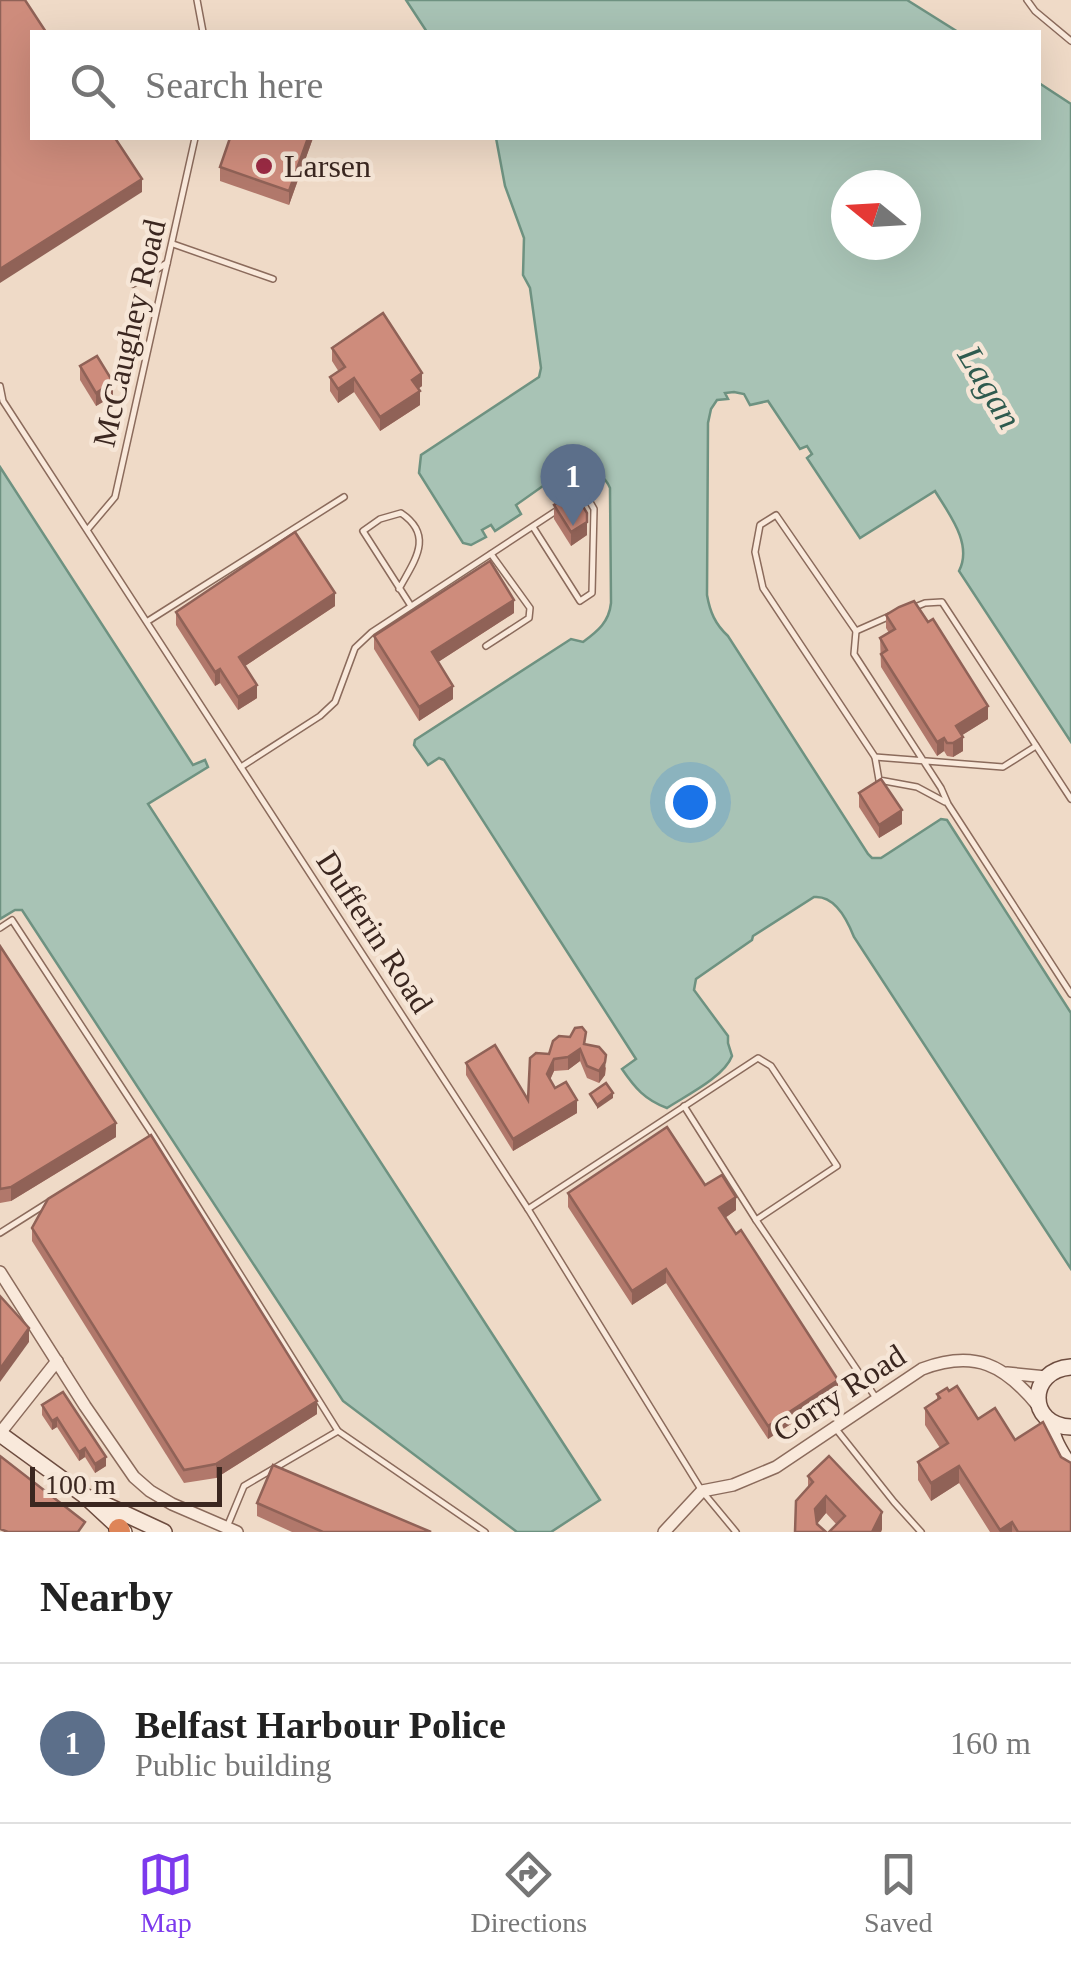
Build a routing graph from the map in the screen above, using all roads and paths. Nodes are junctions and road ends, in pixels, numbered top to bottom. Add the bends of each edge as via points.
1 (197, 0) edge
2 (1027, 0) edge
3 (203, 30) edge
4 (1071, 42) edge
5 (196, 140) edge
6 (172, 244) junction
7 (167, 263) junction
8 (272, 279) dead end
9 (133, 284) dead end
10 (0, 386) edge
11 (344, 497) dead end
12 (532, 528) junction
13 (88, 529) junction
14 (491, 554) junction
15 (399, 588) junction
16 (411, 606) junction
17 (910, 609) edge
18 (894, 615) edge
19 (147, 621) junction
20 (856, 631) junction
21 (486, 646) dead end
22 (1036, 746) junction
23 (875, 757) junction
24 (922, 760) junction
25 (241, 767) junction
26 (1071, 799) edge
27 (948, 804) junction
28 (0, 928) edge
29 (1071, 994) edge
30 (684, 1106) junction
31 (61, 1194) edge
32 (528, 1209) junction
33 (756, 1220) junction
34 (0, 1233) edge
35 (0, 1272) edge
36 (56, 1361) junction
37 (1071, 1367) edge
38 (1007, 1373) junction
39 (1046, 1377) junction
40 (877, 1400) junction
41 (1039, 1406) junction
42 (1052, 1423) junction
43 (1071, 1427) edge
44 (836, 1428) junction
45 (338, 1431) junction
46 (0, 1433) edge
47 (1071, 1469) edge
48 (702, 1491) junction
49 (84, 1495) junction
50 (232, 1530) edge
51 (121, 1531) edge
52 (164, 1532) edge
53 (485, 1532) edge
54 (664, 1532) edge
55 (733, 1532) edge
56 (922, 1532) edge

1 - 3 lane
2 - 4 lane
5 - 6 lane, McCaughey Road
6 - 7 lane, McCaughey Road
6 - 8 lane
7 - 9 lane
7 - 13 lane, McCaughey Road via 115,497
10 - 13 lane, Dufferin Road
11 - 19 lane
12 - 12 lane via 580,601 592,593 594,509 586,495
12 - 14 lane
13 - 19 lane, Dufferin Road
14 - 16 lane
14 - 21 lane via 530,608 529,618
15 - 15 lane via 364,531 401,512 420,542
15 - 16 lane
16 - 25 lane via 355,648 328,709
17 - 22 lane via 942,602
18 - 20 lane
19 - 25 lane, Dufferin Road
20 - 23 lane via 776,515 760,525 755,552 763,588
20 - 24 lane via 854,654
22 - 24 lane via 1002,767
22 - 26 lane
23 - 24 lane
23 - 27 lane via 879,780 917,787
24 - 27 lane
25 - 32 lane, Dufferin Road
27 - 29 lane
28 - 45 lane via 12,920
30 - 32 lane
30 - 33 lane
30 - 33 lane via 758,1058 772,1066 837,1166
31 - 34 lane
32 - 48 lane, Dufferin Road
33 - 40 lane
35 - 36 street
36 - 46 street
36 - 50 street via 134,1477 172,1504
37 - 39 street
38 - 39 street, Corry Road
38 - 40 street, Corry Road via 976,1361 940,1362
38 - 41 street
39 - 41 street
40 - 44 street, Corry Road
41 - 42 street
42 - 43 street
42 - 47 street
44 - 48 street, Corry Road via 776,1467
44 - 56 lane
45 - 50 lane via 244,1486
45 - 53 lane
46 - 49 street
48 - 54 street
48 - 55 lane, Dufferin Road
49 - 51 street
49 - 52 street

